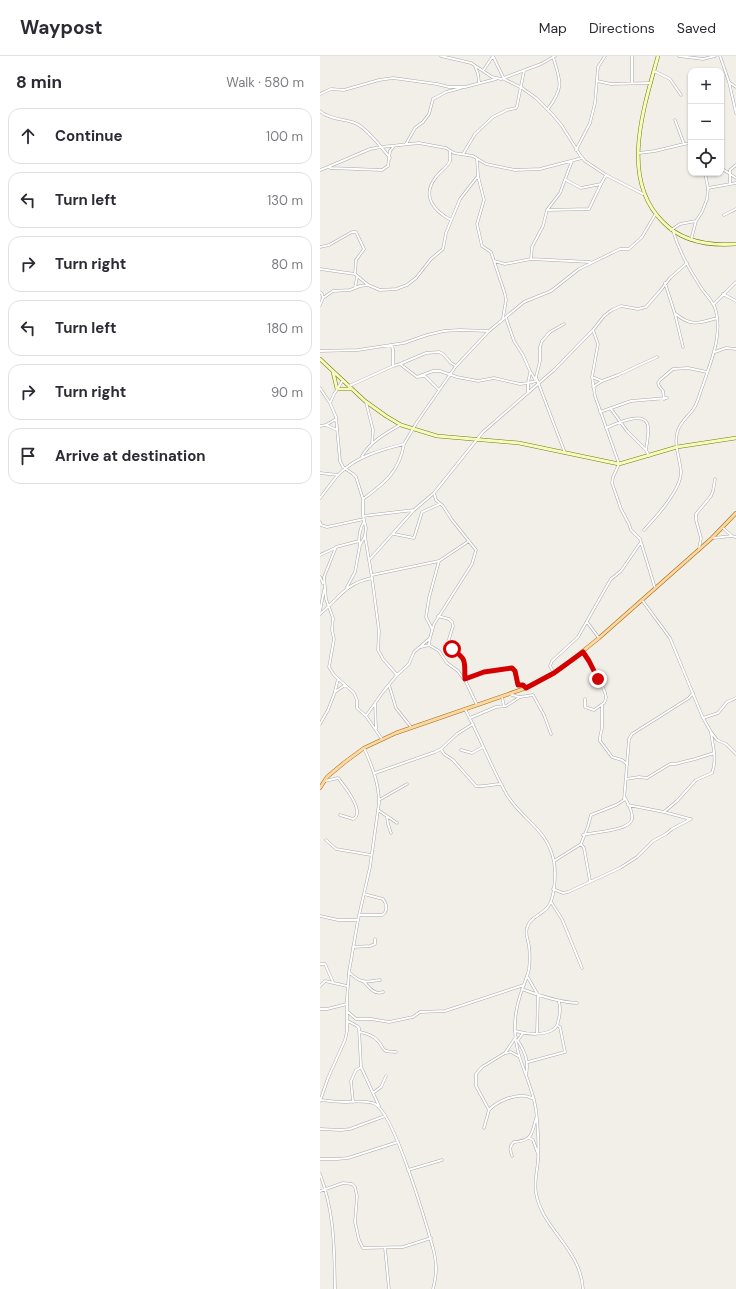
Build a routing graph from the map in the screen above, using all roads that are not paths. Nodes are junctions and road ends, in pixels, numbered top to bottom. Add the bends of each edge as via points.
1 (441, 56) edge
2 (493, 56) edge
3 (605, 56) edge
4 (632, 56) edge
5 (658, 56) edge
6 (679, 56) edge
7 (715, 56) edge
8 (720, 56) edge
9 (554, 57) edge
10 (474, 64) junction
11 (524, 70) junction
12 (483, 71) junction
13 (654, 71) junction
14 (496, 79) junction
15 (504, 79) junction
16 (597, 81) junction
17 (729, 82) junction
18 (478, 83) junction
19 (632, 83) junction
20 (651, 83) junction
21 (466, 87) junction
22 (736, 87) edge
23 (522, 88) junction
24 (320, 94) edge
25 (682, 95) dead end
26 (548, 109) junction
27 (321, 112) edge
28 (736, 113) edge
29 (675, 120) dead end
30 (688, 143) edge
31 (406, 144) junction
32 (684, 144) junction
33 (394, 146) junction
34 (381, 147) junction
35 (449, 150) junction
36 (576, 150) junction
37 (639, 153) junction
38 (463, 154) junction
39 (390, 158) junction
40 (582, 158) junction
41 (477, 159) junction
42 (572, 161) junction
43 (736, 165) edge
44 (328, 168) junction
45 (724, 169) edge
46 (320, 170) edge
47 (730, 172) junction
48 (606, 175) junction
49 (478, 176) junction
50 (706, 176) edge
51 (736, 178) edge
52 (566, 180) junction
53 (730, 183) junction
54 (736, 183) edge
55 (601, 184) junction
56 (708, 188) junction
57 (644, 194) junction
58 (736, 209) edge
59 (547, 210) junction
60 (655, 214) junction
61 (724, 214) dead end
62 (451, 220) junction
63 (696, 221) junction
64 (672, 231) junction
65 (691, 240) junction
66 (736, 244) edge
67 (320, 247) edge
68 (531, 259) junction
69 (494, 261) junction
70 (591, 262) junction
71 (687, 263) junction
72 (320, 269) edge
73 (354, 274) junction
74 (357, 277) junction
75 (736, 282) edge
76 (665, 283) junction
77 (368, 285) junction
78 (355, 289) junction
79 (320, 292) edge
80 (723, 294) junction
81 (323, 298) junction
82 (736, 301) edge
83 (714, 304) junction
84 (320, 305) edge
85 (675, 314) junction
86 (717, 318) junction
87 (504, 319) junction
88 (564, 324) dead end
89 (593, 330) junction
90 (489, 331) junction
91 (390, 345) junction
92 (683, 347) dead end
93 (736, 349) edge
94 (320, 351) edge
95 (714, 352) junction
96 (657, 357) dead end
97 (320, 358) edge
98 (400, 364) junction
99 (393, 366) junction
100 (456, 366) junction
101 (332, 370) junction
102 (530, 371) junction
103 (707, 372) junction
104 (450, 375) junction
105 (416, 377) junction
106 (592, 377) junction
107 (343, 380) junction
108 (536, 380) junction
109 (602, 381) junction
110 (528, 383) junction
111 (538, 384) junction
112 (350, 387) junction
113 (593, 387) junction
114 (320, 388) edge
115 (336, 389) junction
116 (439, 390) junction
117 (528, 394) junction
118 (365, 401) junction
119 (330, 403) junction
120 (611, 408) junction
121 (600, 412) junction
122 (336, 419) junction
123 (620, 422) junction
124 (326, 425) junction
125 (401, 425) junction
126 (320, 426) edge
127 (606, 428) junction
128 (412, 429) junction
129 (337, 430) junction
130 (736, 438) edge
131 (476, 439) junction
132 (372, 444) junction
133 (404, 444) junction
134 (677, 447) junction
135 (646, 450) junction
136 (565, 453) junction
137 (649, 456) junction
138 (362, 458) junction
139 (619, 464) junction
140 (345, 469) junction
141 (320, 473) edge
142 (338, 474) junction
143 (715, 479) dead end
144 (434, 492) junction
145 (320, 498) edge
146 (363, 499) junction
147 (440, 504) junction
148 (414, 510) junction
149 (736, 513) edge
150 (364, 517) junction
151 (320, 522) edge
152 (364, 522) junction
153 (723, 528) junction
154 (644, 530) dead end
155 (394, 534) junction
156 (365, 536) junction
157 (732, 536) junction
158 (736, 536) edge
159 (712, 538) junction
160 (358, 541) junction
161 (469, 541) junction
162 (641, 542) junction
163 (360, 545) junction
164 (336, 547) junction
165 (699, 549) junction
166 (320, 555) edge
167 (369, 560) junction
168 (439, 561) junction
169 (320, 577) edge
170 (372, 577) junction
171 (325, 587) junction
172 (346, 588) junction
173 (655, 588) junction
174 (642, 599) junction
175 (330, 606) junction
176 (320, 613) edge
177 (438, 616) junction
178 (587, 622) junction
179 (432, 629) junction
180 (430, 638) junction
181 (599, 638) junction
182 (429, 645) junction
183 (420, 647) junction
184 (583, 652) junction
185 (554, 673) junction
186 (397, 675) junction
187 (338, 679) junction
188 (466, 681) junction
189 (345, 684) junction
190 (389, 685) junction
191 (526, 688) junction
192 (335, 692) junction
193 (693, 693) junction
194 (509, 694) junction
195 (502, 697) junction
196 (520, 697) junction
197 (736, 698) edge
198 (585, 699) dead end
199 (375, 702) junction
200 (602, 705) junction
201 (477, 706) junction
202 (504, 706) junction
203 (465, 709) junction
204 (366, 716) junction
205 (470, 718) junction
206 (703, 718) junction
207 (320, 724) edge
208 (473, 724) junction
209 (411, 728) junction
210 (376, 730) junction
211 (711, 732) junction
212 (551, 734) dead end
213 (382, 739) junction
214 (483, 747) junction
215 (364, 748) junction
216 (441, 749) junction
217 (461, 750) dead end
218 (714, 753) junction
219 (736, 754) edge
220 (627, 764) junction
221 (375, 772) junction
222 (626, 779) junction
223 (325, 781) junction
224 (407, 784) dead end
225 (501, 784) junction
226 (320, 788) edge
227 (625, 797) junction
228 (379, 800) junction
229 (628, 805) junction
230 (378, 810) junction
231 (664, 812) junction
232 (340, 815) dead end
233 (388, 817) junction
234 (397, 823) dead end
235 (391, 833) dead end
236 (584, 835) junction
237 (326, 840) dead end
238 (581, 844) junction
239 (371, 855) junction
240 (554, 861) junction
241 (590, 881) junction
242 (553, 888) junction
243 (364, 894) junction
244 (551, 902) junction
245 (359, 915) junction
246 (320, 916) edge
247 (358, 920) junction
248 (375, 939) dead end
249 (353, 947) junction
250 (320, 964) edge
251 (582, 968) dead end
252 (349, 972) junction
253 (527, 976) junction
254 (380, 980) dead end
255 (320, 981) edge
256 (324, 981) junction
257 (364, 982) junction
258 (333, 983) junction
259 (524, 985) junction
260 (320, 986) edge
261 (347, 986) junction
262 (522, 989) junction
263 (382, 992) dead end
264 (538, 995) junction
265 (559, 1002) junction
266 (576, 1003) dead end
267 (347, 1004) junction
268 (320, 1009) edge
269 (347, 1011) junction
270 (348, 1021) junction
271 (557, 1024) junction
272 (515, 1030) junction
273 (360, 1032) junction
274 (523, 1033) junction
275 (537, 1034) junction
276 (516, 1037) junction
277 (517, 1042) junction
278 (396, 1052) dead end
279 (505, 1053) junction
280 (519, 1057) junction
281 (527, 1061) junction
282 (520, 1062) junction
283 (361, 1068) junction
284 (386, 1076) dead end
285 (526, 1076) junction
286 (373, 1093) junction
287 (534, 1099) junction
288 (320, 1100) edge
289 (352, 1102) junction
290 (379, 1107) junction
291 (489, 1110) junction
292 (537, 1115) junction
293 (384, 1116) junction
294 (484, 1128) dead end
295 (320, 1129) edge
296 (529, 1138) junction
297 (398, 1142) junction
298 (512, 1156) dead end
299 (538, 1156) junction
300 (320, 1159) edge
301 (442, 1160) dead end
302 (408, 1170) junction
303 (320, 1174) edge
304 (325, 1189) junction
305 (320, 1192) edge
306 (431, 1238) junction
307 (385, 1248) junction
308 (335, 1289) edge
309 (389, 1289) edge
310 (433, 1289) edge
311 (583, 1289) edge

1 - 10 street
2 - 12 street
2 - 15 street
3 - 16 street via 598,66
4 - 19 street
5 - 13 street
6 - 7 street via 703,59
8 - 17 street
9 - 11 street
9 - 26 street via 559,90
10 - 12 street
10 - 18 street
11 - 15 street
11 - 23 street
12 - 14 street
13 - 20 street
13 - 25 street via 670,79
14 - 15 street
14 - 18 street
15 - 23 street
16 - 19 street via 611,84
16 - 36 street via 590,123
17 - 22 street
17 - 28 street
18 - 21 street
19 - 20 street
20 - 37 street via 640,128
21 - 24 street via 449,87 393,78 344,90 331,89
21 - 31 street via 446,92 433,99 427,118 415,128
23 - 26 street
23 - 38 street via 516,108 493,117 475,134
26 - 36 street
27 - 34 street via 356,123
29 - 32 street
30 - 32 street
31 - 33 street
31 - 35 street via 434,145
32 - 37 street
33 - 34 street
33 - 39 street via 390,151
34 - 39 street
34 - 44 street via 370,149
35 - 38 street
35 - 62 street via 450,161 435,179 430,198 440,213
36 - 40 street
37 - 57 street
38 - 41 street
39 - 44 street via 388,166 382,170
40 - 42 street
40 - 48 street
41 - 42 street via 486,164 515,170 540,169
41 - 49 street
42 - 52 street
43 - 47 street
44 - 46 street
45 - 47 street
47 - 51 street
47 - 53 street
48 - 55 street
48 - 57 street
49 - 62 street via 462,196
49 - 69 street via 484,200 478,227 482,246 491,252
50 - 56 street
52 - 55 street via 581,188
52 - 59 street via 558,197
53 - 54 street
53 - 56 street
55 - 59 street via 588,210
56 - 63 street via 705,205
57 - 60 street
58 - 61 street
59 - 68 street via 543,226 532,247
60 - 64 street
60 - 70 street via 631,248 620,249
62 - 77 street via 443,250 431,259 416,278 396,289 380,290
63 - 64 street via 680,224
63 - 65 street
64 - 65 street
64 - 71 street
65 - 66 street via 711,244
67 - 73 street via 356,232 364,250 356,260
68 - 69 street via 507,264
68 - 70 street
69 - 87 street via 506,300
70 - 87 street via 551,291 527,300
71 - 76 street
71 - 83 street via 701,288
72 - 73 street
73 - 74 street
74 - 77 street
74 - 78 street
75 - 80 street
76 - 85 street
76 - 89 street via 646,307 617,308 604,316
77 - 78 street
78 - 81 street via 334,291
79 - 81 street
80 - 82 street
80 - 83 street
81 - 84 street
83 - 86 street
85 - 86 street via 692,323
85 - 92 street
86 - 95 street via 718,333
87 - 90 street
87 - 102 street
88 - 108 street via 550,332 542,341
89 - 106 street via 598,348
89 - 111 street
90 - 91 street via 444,331
90 - 100 street
91 - 94 street via 358,350
91 - 99 street
93 - 95 street via 726,348
95 - 103 street
96 - 109 street
97 - 101 street
98 - 99 street
98 - 100 street via 426,353 439,352
98 - 105 street
99 - 112 street
100 - 104 street
101 - 107 street
101 - 115 street
102 - 108 street
102 - 110 street
103 - 120 street via 688,368 673,369 658,383 665,398 631,401
103 - 134 street via 694,408 677,431
104 - 105 street via 433,371
104 - 110 street via 478,381 494,378 520,384
104 - 116 street
105 - 116 street via 425,376
106 - 109 street
106 - 113 street
107 - 112 street
107 - 115 street
108 - 110 street
108 - 111 street
109 - 113 street
110 - 117 street
111 - 117 street
111 - 136 street
112 - 115 street
112 - 118 street
113 - 121 street
114 - 119 street
115 - 119 street
116 - 128 street
117 - 131 street
118 - 125 street
118 - 132 street via 373,430
119 - 122 street
120 - 121 street
120 - 123 street
121 - 127 street
122 - 124 street
122 - 129 street
123 - 127 street
123 - 135 street
123 - 135 street via 639,418 645,420 648,426
124 - 126 street
124 - 129 street
125 - 128 street
125 - 132 street
127 - 139 street
128 - 131 street via 437,436
128 - 133 street
129 - 140 street via 340,464
130 - 134 street
131 - 136 street via 520,443
131 - 144 street
132 - 138 street
133 - 138 street via 379,450
133 - 146 street via 402,456 392,475
134 - 137 street
134 - 154 street via 681,472 679,482 662,510
135 - 137 street
136 - 139 street
137 - 139 street
138 - 140 street
139 - 162 street via 612,483 621,509
140 - 142 street
140 - 146 street via 356,477
141 - 142 street
142 - 145 street
143 - 165 street via 711,496 696,514 701,538
144 - 147 street
144 - 148 street
146 - 150 street
147 - 155 street via 422,512 414,538
147 - 161 street
148 - 150 street
148 - 155 street
149 - 153 main road
150 - 151 street via 327,527
150 - 152 street
152 - 156 street
152 - 160 street
153 - 157 street
153 - 159 main road
155 - 167 street
156 - 163 street
156 - 167 street
157 - 158 street
157 - 159 street
159 - 165 main road
160 - 163 street
160 - 164 street
161 - 168 street
161 - 177 street via 476,550 472,564
162 - 173 street
162 - 178 street via 621,570 611,579
163 - 172 street via 355,572
164 - 166 street
164 - 171 street via 325,572
165 - 173 main road
167 - 170 street
168 - 170 street
168 - 179 street via 426,617
169 - 171 street
170 - 172 street
170 - 186 street via 379,635 378,650
171 - 175 street
171 - 176 street
172 - 175 street
173 - 174 main road
174 - 181 main road
174 - 193 street via 670,638
175 - 176 street
175 - 187 street via 334,639 329,667
177 - 179 street
177 - 188 street via 452,622 450,645 464,661
178 - 181 street
178 - 185 street via 578,637 552,661 550,666
179 - 180 street
180 - 182 street
180 - 183 street
181 - 184 main road
182 - 183 street
182 - 188 street via 439,651 447,663
183 - 186 street via 414,652 409,664
184 - 185 main road
184 - 200 street via 605,692 606,700
185 - 191 main road
186 - 190 street
187 - 189 street
187 - 192 street
188 - 191 street via 484,672 512,668 518,685
188 - 201 street
189 - 192 street
189 - 204 street via 354,693 357,708
190 - 199 street
190 - 209 street via 396,708
191 - 194 main road
192 - 207 street
193 - 206 street
193 - 220 street via 632,734 629,739
194 - 195 main road
194 - 196 street
195 - 201 main road
195 - 202 street
196 - 202 street
196 - 212 street via 533,695
197 - 206 street via 727,702 718,713
198 - 200 street via 586,708 595,710
199 - 204 street
199 - 210 street
200 - 220 street via 600,741 612,757
201 - 203 main road
202 - 205 street
203 - 205 street
203 - 209 main road
204 - 210 street
205 - 208 street
206 - 211 street
208 - 214 street
208 - 216 street
209 - 213 main road
210 - 213 street
211 - 218 street
211 - 219 street via 717,740 726,744
213 - 215 main road
214 - 217 street via 472,753
214 - 225 street
215 - 221 street
215 - 223 main road via 336,769
216 - 221 street
216 - 225 street via 476,786
218 - 222 street via 670,764 647,778 639,776
218 - 231 street via 712,773 696,780
220 - 222 street
221 - 228 street
222 - 227 street
223 - 226 main road
223 - 232 street via 338,778 358,809 356,818
224 - 228 street
225 - 240 street via 508,797 543,835
227 - 229 street
227 - 236 street via 619,804 590,815
228 - 230 street
229 - 231 street
229 - 236 street via 632,818 629,824 615,830
230 - 233 street
230 - 239 street
231 - 241 street via 691,819 654,841 626,864
233 - 234 street
233 - 235 street
236 - 238 street
237 - 239 street via 336,849
238 - 240 street
238 - 241 street
239 - 243 street
240 - 242 street via 556,871
241 - 242 street via 565,893
242 - 244 street
243 - 245 street
243 - 245 street via 383,899 386,910 378,916
244 - 251 street via 562,919
244 - 253 street via 528,923 526,929 530,958
245 - 247 street
246 - 247 street via 338,920
247 - 249 street
248 - 249 street via 372,946
249 - 252 street
250 - 258 street via 325,964
252 - 257 street
252 - 261 street
253 - 259 street
253 - 264 street
254 - 257 street
255 - 256 street
256 - 258 street
256 - 260 street
257 - 263 street via 374,992
258 - 261 street
259 - 262 street
259 - 269 street via 445,1012 420,1012 413,1017 389,1022 356,1019
261 - 267 street
262 - 264 street
262 - 272 street
264 - 265 street
264 - 275 street
265 - 266 street
265 - 271 street
267 - 268 street
267 - 269 street
269 - 270 street
270 - 273 street via 357,1026
270 - 288 street via 345,1040
271 - 275 street via 554,1029
271 - 281 street via 560,1027 565,1052
272 - 274 street
272 - 276 street
273 - 278 street via 377,1039 382,1050
273 - 283 street
274 - 275 street
274 - 277 street
276 - 277 street
276 - 279 street
277 - 280 street
277 - 281 street via 524,1051
279 - 280 street via 511,1052
279 - 291 street via 482,1067 476,1074 476,1086
280 - 282 street
281 - 282 street
281 - 285 street
282 - 285 street
283 - 286 street
283 - 289 street via 356,1070 351,1081
284 - 286 street
285 - 287 street
286 - 290 street
287 - 291 street via 517,1096 499,1102
287 - 292 street
288 - 289 street
289 - 290 street via 370,1102
290 - 293 street
291 - 294 street
292 - 296 street
292 - 299 street
293 - 295 street via 350,1129
293 - 297 street
296 - 298 street via 513,1143 510,1147
296 - 299 street via 533,1140
297 - 300 street via 348,1158
297 - 302 street
299 - 311 street via 536,1193 541,1209 577,1262
301 - 302 street
302 - 306 street
303 - 304 street
304 - 305 street
304 - 307 street via 343,1183 352,1184 357,1196 355,1222 362,1246 367,1249
304 - 308 street via 334,1235
306 - 307 street via 403,1247
306 - 310 street via 437,1264
307 - 309 street

